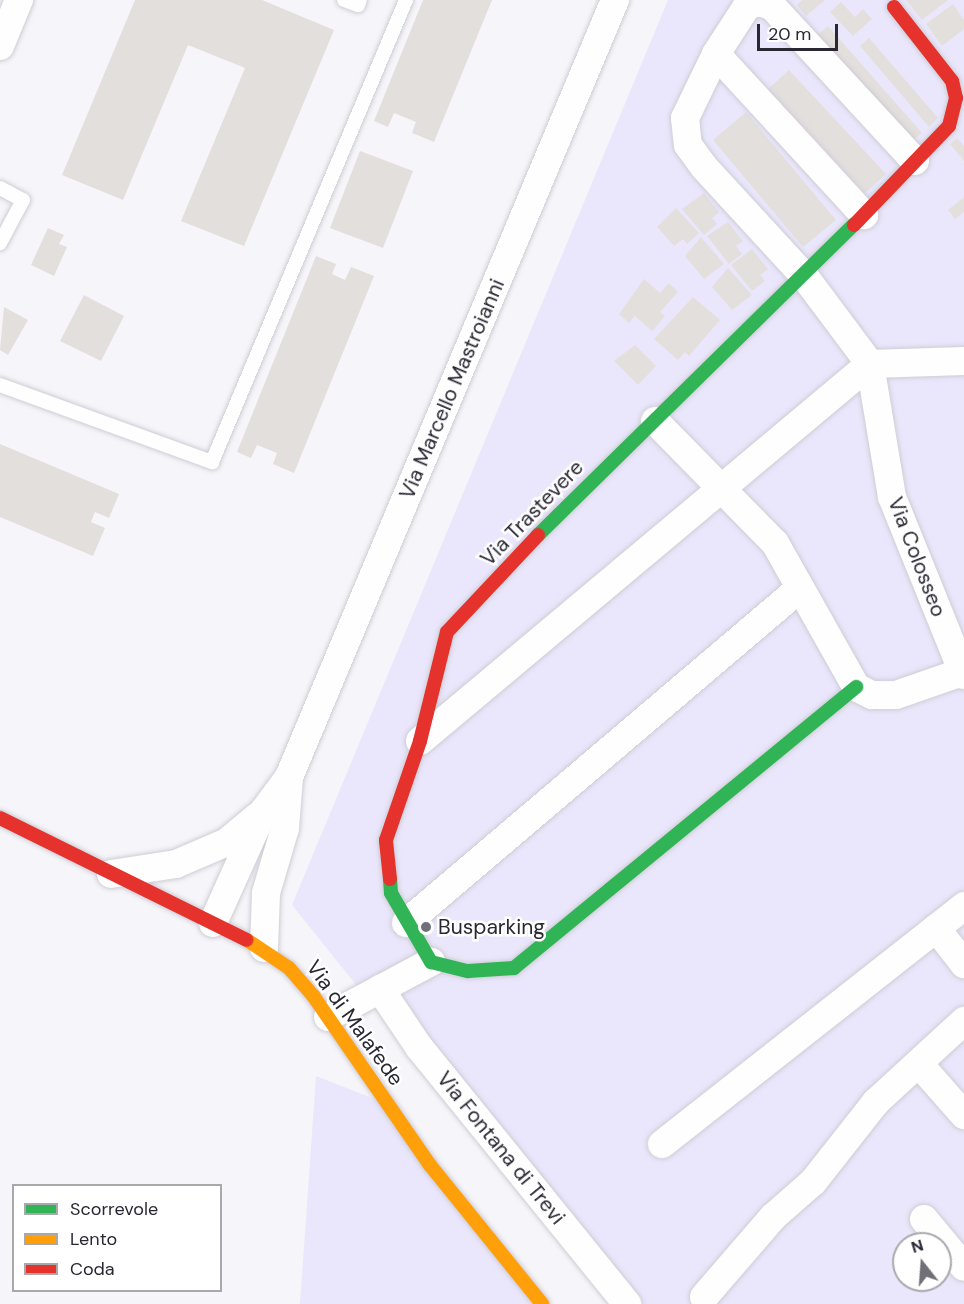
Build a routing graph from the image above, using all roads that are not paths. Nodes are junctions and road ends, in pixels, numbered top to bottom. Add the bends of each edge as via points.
1 (19, 0) edge
2 (344, 0) edge
3 (360, 0) edge
4 (406, 0) edge
5 (615, 0) edge
6 (894, 7) dead end
7 (0, 46) edge
8 (716, 54) junction
9 (915, 160) junction
10 (0, 188) edge
11 (864, 215) junction
12 (0, 243) edge
13 (805, 277) junction
14 (964, 361) edge
15 (870, 364) junction
16 (0, 385) edge
17 (655, 421) junction
18 (721, 488) junction
19 (799, 589) junction
20 (963, 673) edge
21 (856, 687) junction
22 (420, 741) junction
23 (289, 777) junction
24 (263, 812) junction
25 (0, 818) edge
26 (111, 874) junction
27 (964, 906) edge
28 (406, 922) junction
29 (213, 923) junction
30 (936, 928) junction
31 (264, 948) junction
32 (431, 962) junction
33 (964, 964) edge
34 (380, 988) junction
35 (328, 1017) junction
36 (964, 1021) edge
37 (920, 1065) junction
38 (964, 1115) edge
39 (662, 1144) dead end
40 (924, 1219) dead end
41 (964, 1267) edge
42 (704, 1297) dead end
43 (542, 1304) edge
44 (627, 1304) edge

1 - 7 street
2 - 3 lane via 358,5
4 - 16 lane via 212,462
5 - 23 street, Via Marcello Mastroianni
6 - 9 street, Via Trastevere via 952,81 956,98 949,126
8 - 9 street via 747,6 759,2 772,6
8 - 11 street
8 - 13 street via 686,118 688,145
9 - 11 street, Via Trastevere
10 - 12 lane via 23,200
11 - 13 street, Via Trastevere
13 - 15 street
13 - 17 street, Via Trastevere
14 - 15 street
15 - 18 street
15 - 20 street, Via Colosseo via 892,497
17 - 18 street
17 - 22 street, Via Trastevere via 555,516 447,632
18 - 19 street via 776,543
18 - 22 street
19 - 21 street
19 - 28 street
20 - 21 street via 896,695 872,695
21 - 32 street via 514,968 468,971
22 - 28 street, Via Trastevere via 386,840 391,893
23 - 24 street
23 - 31 street via 285,828 267,892
24 - 26 street via 227,842 176,864
24 - 29 street
25 - 26 street, Via di Malafede
26 - 29 street, Via di Malafede
27 - 30 street
28 - 32 street
29 - 31 street, Via di Malafede
30 - 33 street
30 - 39 street
31 - 35 street, Via di Malafede via 289,968
32 - 34 street
34 - 35 street
34 - 44 street, Via Fontana di Trevi via 419,1047
35 - 43 street, Via di Malafede via 430,1165
36 - 37 street
37 - 38 street
37 - 42 street via 876,1102 813,1182 773,1217
40 - 41 street

